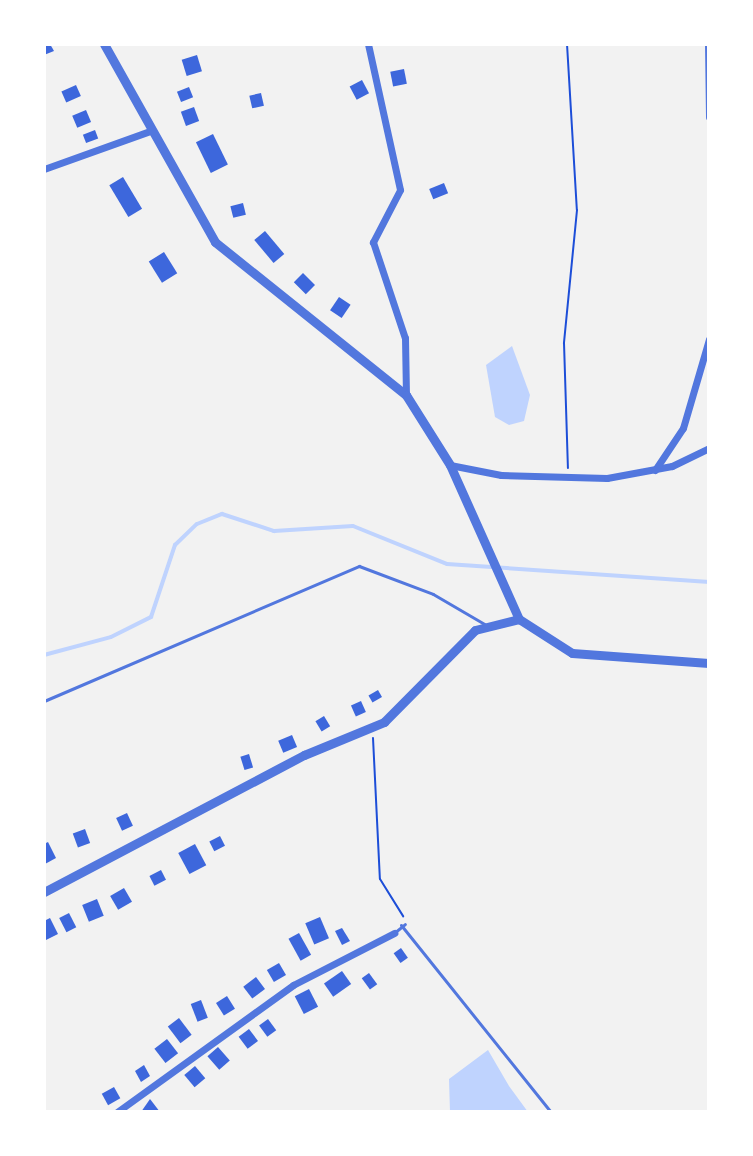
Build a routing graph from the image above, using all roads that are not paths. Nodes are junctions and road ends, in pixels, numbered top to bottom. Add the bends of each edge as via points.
1 (104, 44) edge
2 (368, 44) edge
3 (708, 44) edge
4 (709, 117) edge
5 (150, 131) junction
6 (44, 169) edge
7 (709, 339) edge
8 (406, 395) junction
9 (709, 448) edge
10 (450, 465) junction
11 (654, 471) junction
12 (519, 619) junction
13 (486, 625) junction
14 (709, 663) edge
15 (44, 701) edge
16 (44, 892) edge
17 (394, 933) joint
18 (117, 1112) edge
19 (551, 1112) edge

1 - 5 street
2 - 8 street via 400,190 373,242 405,338
3 - 4 street
5 - 6 street
5 - 8 street via 199,221 232,262
7 - 11 street via 683,428
8 - 10 street
9 - 11 street
10 - 11 street via 568,478
10 - 12 street
12 - 13 street
12 - 14 street via 572,653
13 - 15 lane via 433,594 359,566
13 - 16 street via 457,645 377,725 304,755
17 - 18 street via 293,985
17 - 19 lane via 403,924

